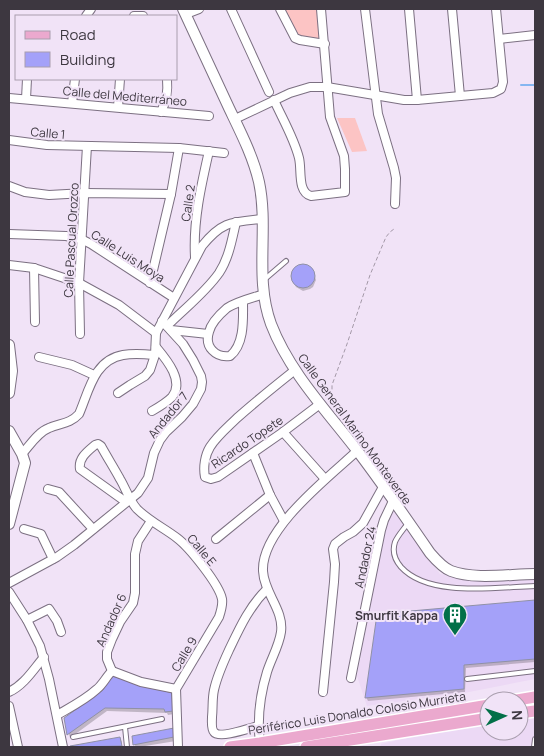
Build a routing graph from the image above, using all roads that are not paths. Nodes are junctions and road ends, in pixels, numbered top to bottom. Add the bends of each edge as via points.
1 (198, 9) edge
2 (231, 9) edge
3 (280, 9) edge
4 (321, 9) edge
5 (365, 9) edge
6 (409, 9) edge
7 (452, 9) edge
8 (496, 9) edge
9 (184, 12) edge
10 (535, 35) edge
11 (499, 39) junction
12 (325, 44) junction
13 (27, 80) edge
14 (75, 80) edge
15 (120, 80) edge
16 (167, 80) edge
17 (327, 87) junction
18 (269, 92) dead end
19 (375, 94) junction
20 (460, 96) junction
21 (9, 98) edge
22 (26, 99) junction
23 (274, 100) junction
24 (417, 100) junction
25 (72, 103) junction
26 (118, 107) junction
27 (161, 112) junction
28 (209, 116) dead end
29 (235, 119) junction
30 (9, 140) edge
31 (87, 146) junction
32 (180, 148) junction
33 (209, 151) junction
34 (224, 153) dead end
35 (9, 186) edge
36 (85, 193) junction
37 (171, 194) junction
38 (395, 204) dead end
39 (262, 219) junction
40 (236, 222) junction
41 (9, 234) edge
42 (81, 239) junction
43 (195, 258) junction
44 (286, 261) dead end
45 (9, 266) edge
46 (34, 268) junction
47 (263, 281) junction
48 (79, 283) junction
49 (150, 283) junction
50 (264, 294) junction
51 (174, 298) junction
52 (243, 301) junction
53 (35, 322) dead end
54 (166, 326) junction
55 (156, 332) junction
56 (80, 334) dead end
57 (208, 334) junction
58 (9, 345) edge
59 (155, 351) junction
60 (39, 358) dead end
61 (295, 370) junction
62 (94, 375) junction
63 (9, 393) edge
64 (118, 393) dead end
65 (322, 406) junction
66 (152, 411) dead end
67 (9, 431) edge
68 (283, 432) junction
69 (357, 451) junction
70 (253, 453) junction
71 (22, 454) junction
72 (325, 479) junction
73 (383, 487) junction
74 (48, 489) dead end
75 (270, 495) junction
76 (128, 501) junction
77 (393, 501) junction
78 (9, 519) edge
79 (151, 521) junction
80 (284, 521) junction
81 (409, 522) junction
82 (24, 529) dead end
83 (93, 529) junction
84 (216, 539) dead end
85 (53, 559) junction
86 (535, 574) edge
87 (9, 583) edge
88 (535, 586) edge
89 (267, 588) junction
90 (9, 592) edge
91 (223, 605) joint
92 (27, 620) junction
93 (61, 632) dead end
94 (44, 657) junction
95 (112, 671) junction
96 (535, 671) edge
97 (351, 678) dead end
98 (467, 679) dead end
99 (176, 689) junction
100 (9, 692) edge
101 (324, 692) dead end
102 (9, 706) edge
103 (479, 707) edge
104 (57, 715) junction
105 (162, 719) dead end
106 (479, 720) edge
107 (258, 726) junction
108 (125, 727) junction
109 (73, 737) dead end
110 (535, 739) edge
111 (260, 744) junction
112 (353, 744) edge
113 (322, 746) edge
114 (18, 747) edge
115 (63, 747) edge
116 (127, 747) edge
117 (178, 747) edge
118 (230, 747) edge
119 (306, 747) edge
120 (534, 747) edge

1 - 9 street
2 - 18 street
3 - 12 street via 296,38
4 - 12 street
5 - 19 street
6 - 24 street
7 - 20 street
8 - 11 street
9 - 29 street, Calle General Marino Monteverde
10 - 11 street
11 - 20 street via 501,89 493,93
12 - 17 street
13 - 22 street
14 - 25 street
15 - 26 street
16 - 27 street via 168,91
17 - 19 street
17 - 23 street via 310,87
17 - 23 street via 330,117 344,156 345,192 311,196 304,192 297,150
19 - 24 street
19 - 38 street via 396,178
20 - 24 street
21 - 22 street, Calle del Mediterráneo
22 - 25 street, Calle del Mediterráneo
23 - 29 street
25 - 26 street, Calle del Mediterráneo
26 - 27 street, Calle del Mediterráneo
27 - 28 street, Calle del Mediterráneo
29 - 39 street, Calle General Marino Monteverde via 259,181
30 - 31 street, Calle 1 via 47,146
31 - 32 street, Calle 1
31 - 36 street, Calle Pascual Orozco
32 - 33 street, Calle 1
32 - 37 street
33 - 34 street, Calle 1
33 - 43 street, Calle 2 via 196,219
35 - 36 street via 43,195
36 - 37 street
36 - 42 street, Calle Pascual Orozco
37 - 49 street
39 - 40 street
39 - 47 street, Calle General Marino Monteverde
40 - 43 street via 220,228
40 - 54 street via 228,254 218,273
41 - 42 street, Calle Luis Moya
42 - 48 street, Calle Pascual Orozco
42 - 49 street, Calle Luis Moya
43 - 51 street
44 - 47 lane
45 - 46 street
46 - 48 street
46 - 53 street
47 - 50 street, Calle General Marino Monteverde
48 - 55 street via 119,305
48 - 56 street, Calle Pascual Orozco
49 - 51 street, Calle Luis Moya
50 - 52 street
50 - 61 street, Calle General Marino Monteverde via 272,325
51 - 54 street
52 - 57 street via 219,315
52 - 57 street via 240,343 234,353 225,357 215,353
54 - 55 street
54 - 57 street
54 - 76 street, Andador 7 via 193,360 202,385 193,404 160,440 148,478
55 - 59 street
58 - 63 street via 12,371
59 - 62 street via 116,357 107,361
59 - 64 street via 145,376
59 - 66 street via 167,361 176,387 171,398
60 - 62 street via 72,365
61 - 65 street, Calle General Marino Monteverde
61 - 70 street, Ricardo Topete via 264,394 210,446 205,460 205,477 218,477
62 - 71 street via 79,414 42,432
65 - 68 street, Ricardo Topete
65 - 69 street, Calle General Marino Monteverde
67 - 71 street
68 - 70 street, Ricardo Topete
68 - 72 street
69 - 72 street
69 - 73 street, Calle General Marino Monteverde
70 - 75 street
71 - 78 street via 24,468
72 - 80 street
73 - 77 street, Calle General Marino Monteverde
73 - 101 street via 363,523 339,540 333,549 334,582
74 - 83 street via 59,492
75 - 80 street
75 - 84 street
76 - 76 street via 121,481 100,445 95,445 83,457 80,469
76 - 79 street, Calle E
76 - 83 street, Andador 7
77 - 81 street, Calle General Marino Monteverde
77 - 97 street, Andador 24 via 381,530
79 - 91 street, Calle E via 189,550 217,588
79 - 95 street, Andador 6 via 138,541 135,554 133,603 120,622 107,652
80 - 89 street via 265,558 263,571
81 - 86 street, Calle General Marino Monteverde via 430,553 450,571 480,576
81 - 88 lane via 395,542 394,554 397,563 415,578 451,588
82 - 85 street via 40,534
83 - 85 street, Andador 7
85 - 87 street, Andador 7
89 - 107 street via 278,610 281,630 262,690
89 - 107 street via 240,627 223,662 213,698 212,727 216,734
90 - 92 street
91 - 99 street, Calle 9
92 - 93 street via 49,609
92 - 94 street
94 - 100 street via 25,681
94 - 104 street
95 - 99 street via 141,682
95 - 104 street via 87,697
96 - 98 lane
99 - 117 street, Calle 9
102 - 114 street
103 - 111 main road, Periférico Luis Donaldo Colosio Murrieta
104 - 115 street
105 - 108 lane
106 - 112 main road, Periférico Luis Donaldo Colosio Murrieta
107 - 111 street
108 - 109 lane
108 - 116 lane
110 - 120 lane
111 - 118 main road, Periférico Luis Donaldo Colosio Murrieta
112 - 113 main road, Periférico Luis Donaldo Colosio Murrieta
113 - 119 main road, Periférico Luis Donaldo Colosio Murrieta

